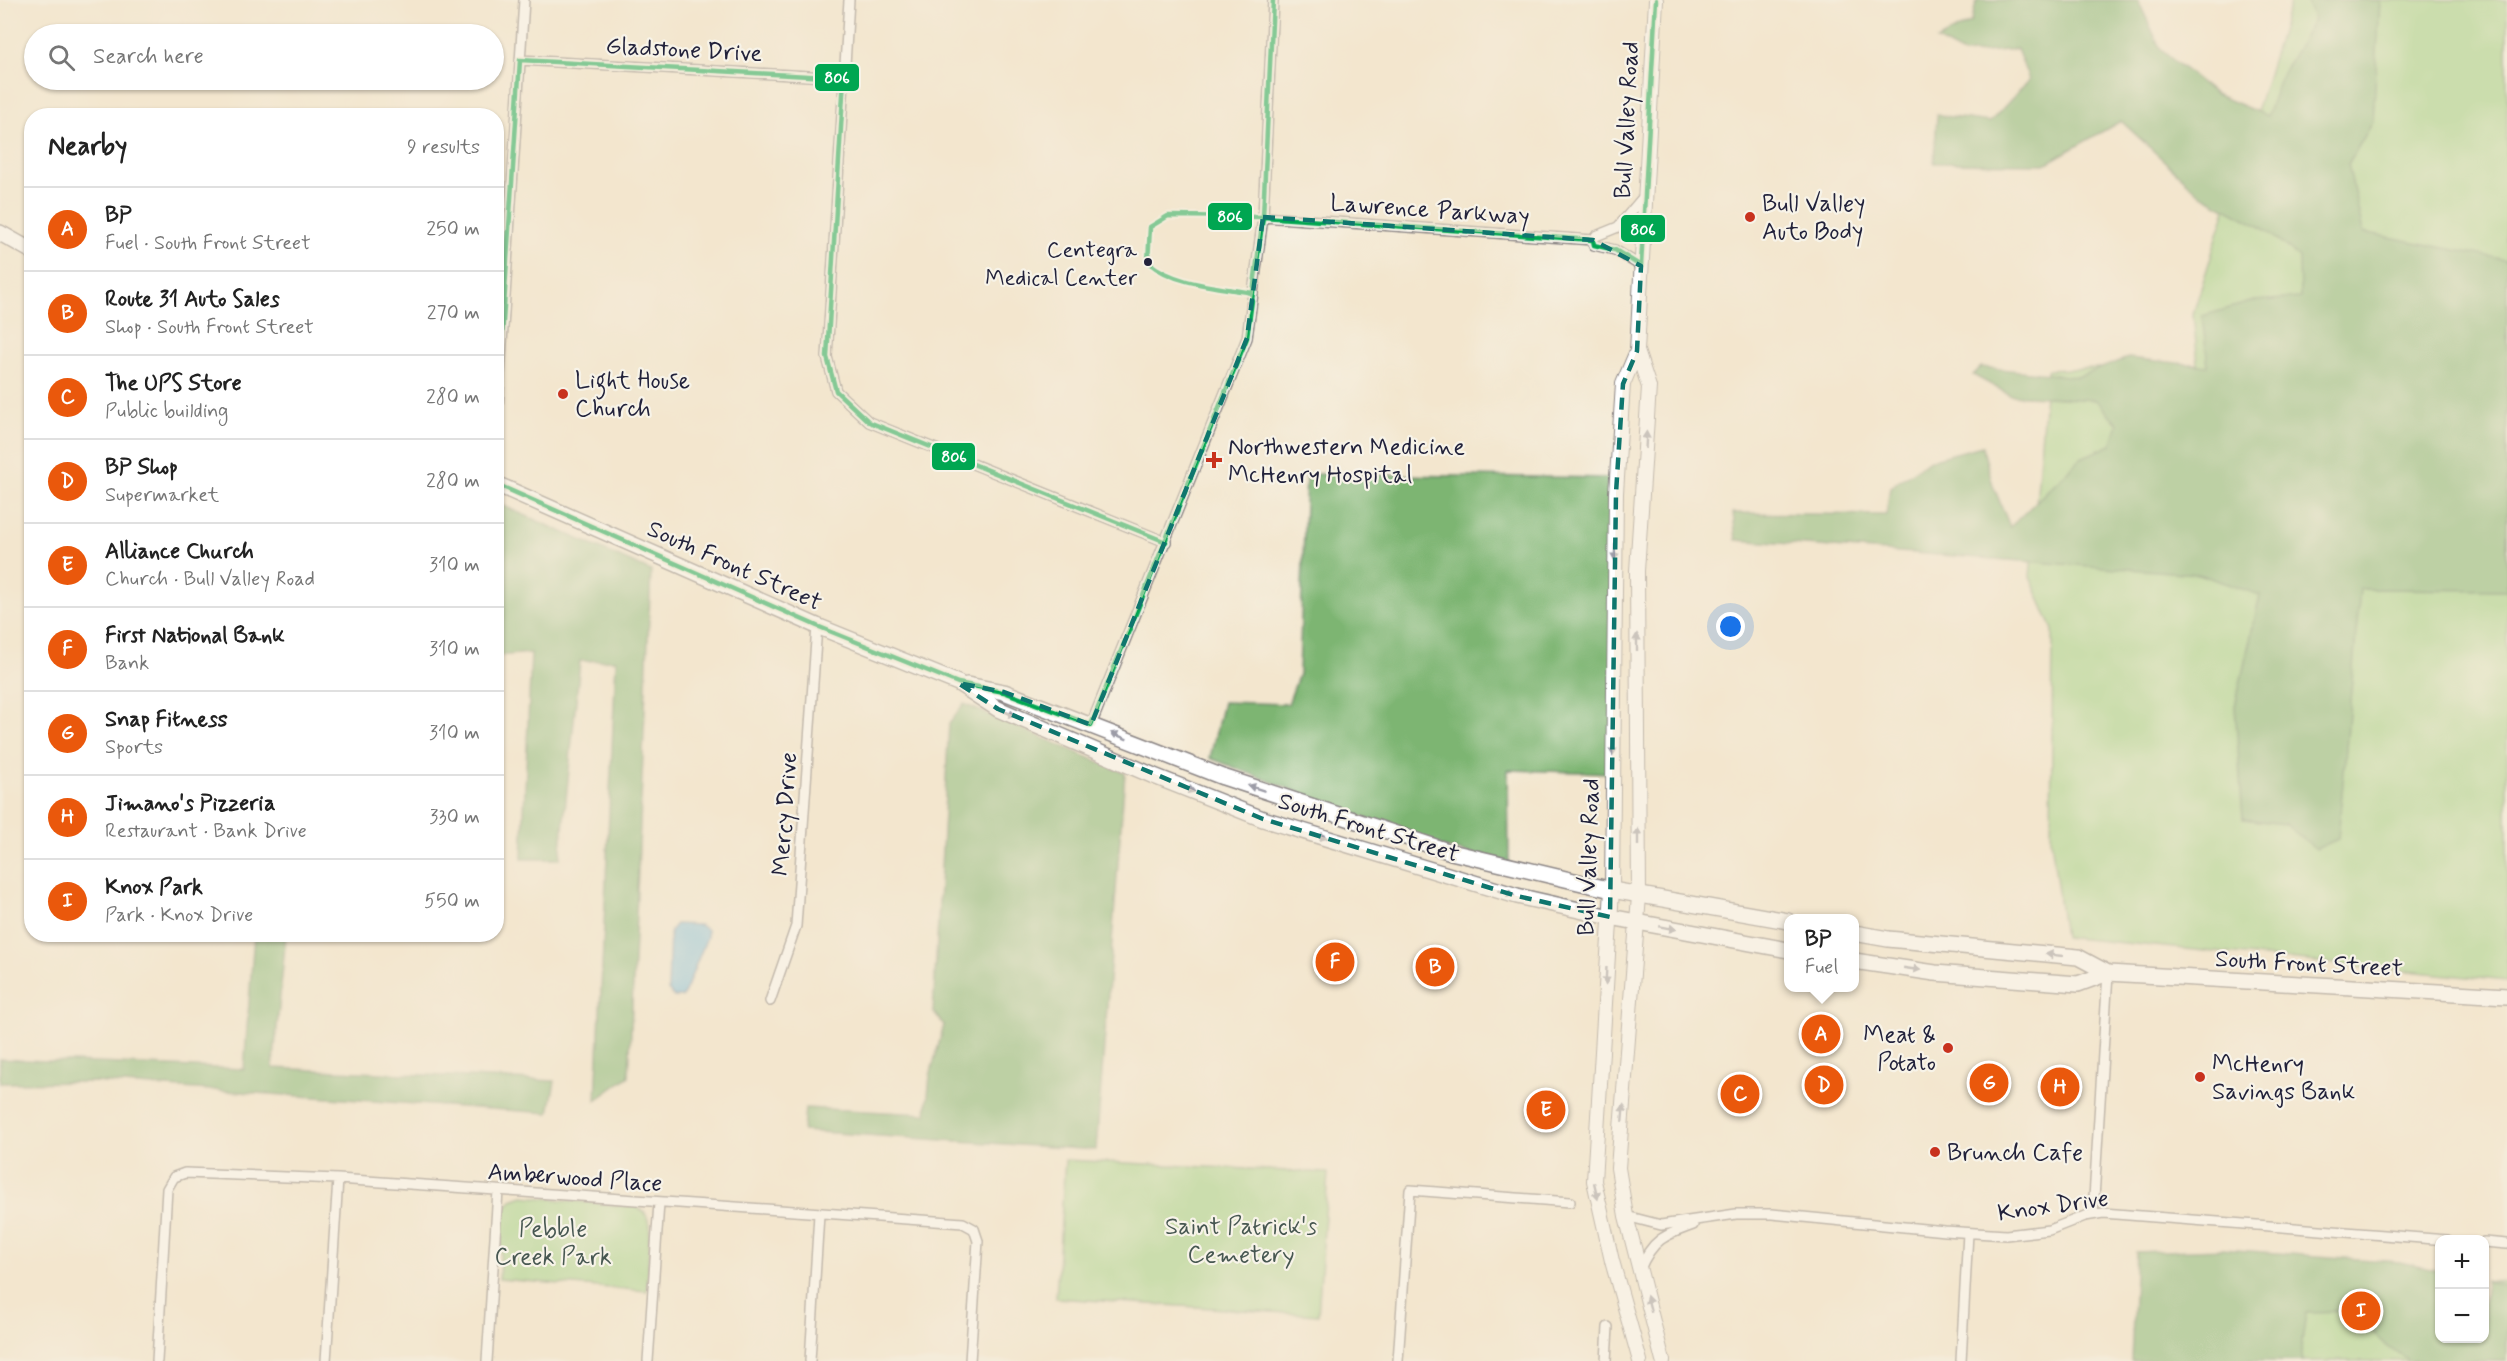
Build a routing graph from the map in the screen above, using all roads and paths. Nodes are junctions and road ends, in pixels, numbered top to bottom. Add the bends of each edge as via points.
1 (524, 0) edge
2 (849, 0) edge
3 (1273, 0) edge
4 (1656, 0) edge
5 (520, 60) junction
6 (844, 78) junction
7 (1645, 195) junction
8 (1263, 217) junction
9 (0, 233) edge
10 (1593, 240) junction
11 (24, 246) edge
12 (1641, 266) junction
13 (504, 311) edge
14 (1637, 351) junction
15 (504, 488) edge
16 (1166, 542) junction
17 (817, 626) junction
18 (958, 683) junction
19 (1090, 725) junction
20 (1612, 890) junction
21 (1639, 896) junction
22 (1610, 917) junction
23 (1784, 920) edge
24 (1637, 922) junction
25 (1859, 934) edge
26 (1784, 949) edge
27 (1859, 962) edge
28 (2108, 973) junction
29 (2507, 996) edge
30 (770, 1001) dead end
31 (339, 1179) junction
32 (498, 1191) junction
33 (1570, 1202) dead end
34 (659, 1203) junction
35 (819, 1214) junction
36 (2093, 1214) junction
37 (1626, 1216) junction
38 (1700, 1220) junction
39 (1968, 1233) junction
40 (2435, 1238) edge
41 (2489, 1242) edge
42 (2507, 1244) edge
43 (1640, 1270) junction
44 (1608, 1327) dead end
45 (157, 1361) edge
46 (326, 1361) edge
47 (487, 1361) edge
48 (648, 1361) edge
49 (810, 1361) edge
50 (970, 1361) edge
51 (1398, 1361) edge
52 (1606, 1361) edge
53 (1640, 1361) edge
54 (1663, 1361) edge
55 (1961, 1361) edge

1 - 5 street
2 - 6 street
3 - 8 street
4 - 7 street, Bull Valley Road
5 - 6 street, Gladstone Drive
5 - 13 street
6 - 16 street via 827,357 836,391 868,422
7 - 10 street via 1618,227
7 - 12 street, Bull Valley Road
8 - 10 street, Lawrence Parkway
8 - 16 street via 1247,338
9 - 11 main road
10 - 12 street, Lawrence Parkway via 1594,245 1615,250
12 - 14 street, Bull Valley Road
14 -> 20 street, Bull Valley Road via 1623,384 1616,493
21 -> 14 street, Bull Valley Road via 1637,571 1649,387
15 - 17 main road, South Front Street
16 - 19 street
17 - 18 main road, South Front Street
17 - 30 street, Mercy Drive via 796,926
18 - 19 main road, South Front Street via 1004,692
18 -> 22 main road, South Front Street via 998,709 1263,819 1517,896
20 -> 19 main road, South Front Street via 1493,863 1408,838 1223,777
20 - 21 main road, South Front Street
20 - 22 street, Bull Valley Road
21 - 23 main road, South Front Street
21 - 24 street, Bull Valley Road
22 - 24 main road, South Front Street
22 -> 53 street, Bull Valley Road via 1594,1181
24 -> 26 main road, South Front Street
37 -> 24 street, Bull Valley Road via 1618,1168
28 -> 25 main road, South Front Street via 2078,957
27 -> 28 main road, South Front Street via 1935,973 2078,984
28 - 29 main road, South Front Street
28 - 36 street
31 - 32 street, Amberwood Place
31 - 45 street, Amberwood Place via 184,1173 174,1177 167,1189
31 - 46 street
32 - 34 street, Amberwood Place
32 - 47 street
33 - 51 street via 1410,1190
34 - 35 street, Amberwood Place
34 - 48 street
35 - 49 street
35 - 50 street, Amberwood Place via 963,1223 974,1229 978,1241
36 - 39 street, Knox Drive via 2049,1230 2006,1235
36 - 40 street, Knox Drive
37 - 38 street, Knox Drive via 1654,1224
37 - 43 street, Bull Valley Road
38 - 39 street, Knox Drive via 1772,1214
38 - 43 street, Knox Drive via 1661,1238 1648,1251
39 - 55 street
41 - 42 street
54 -> 43 street, Bull Valley Road
44 - 52 street

